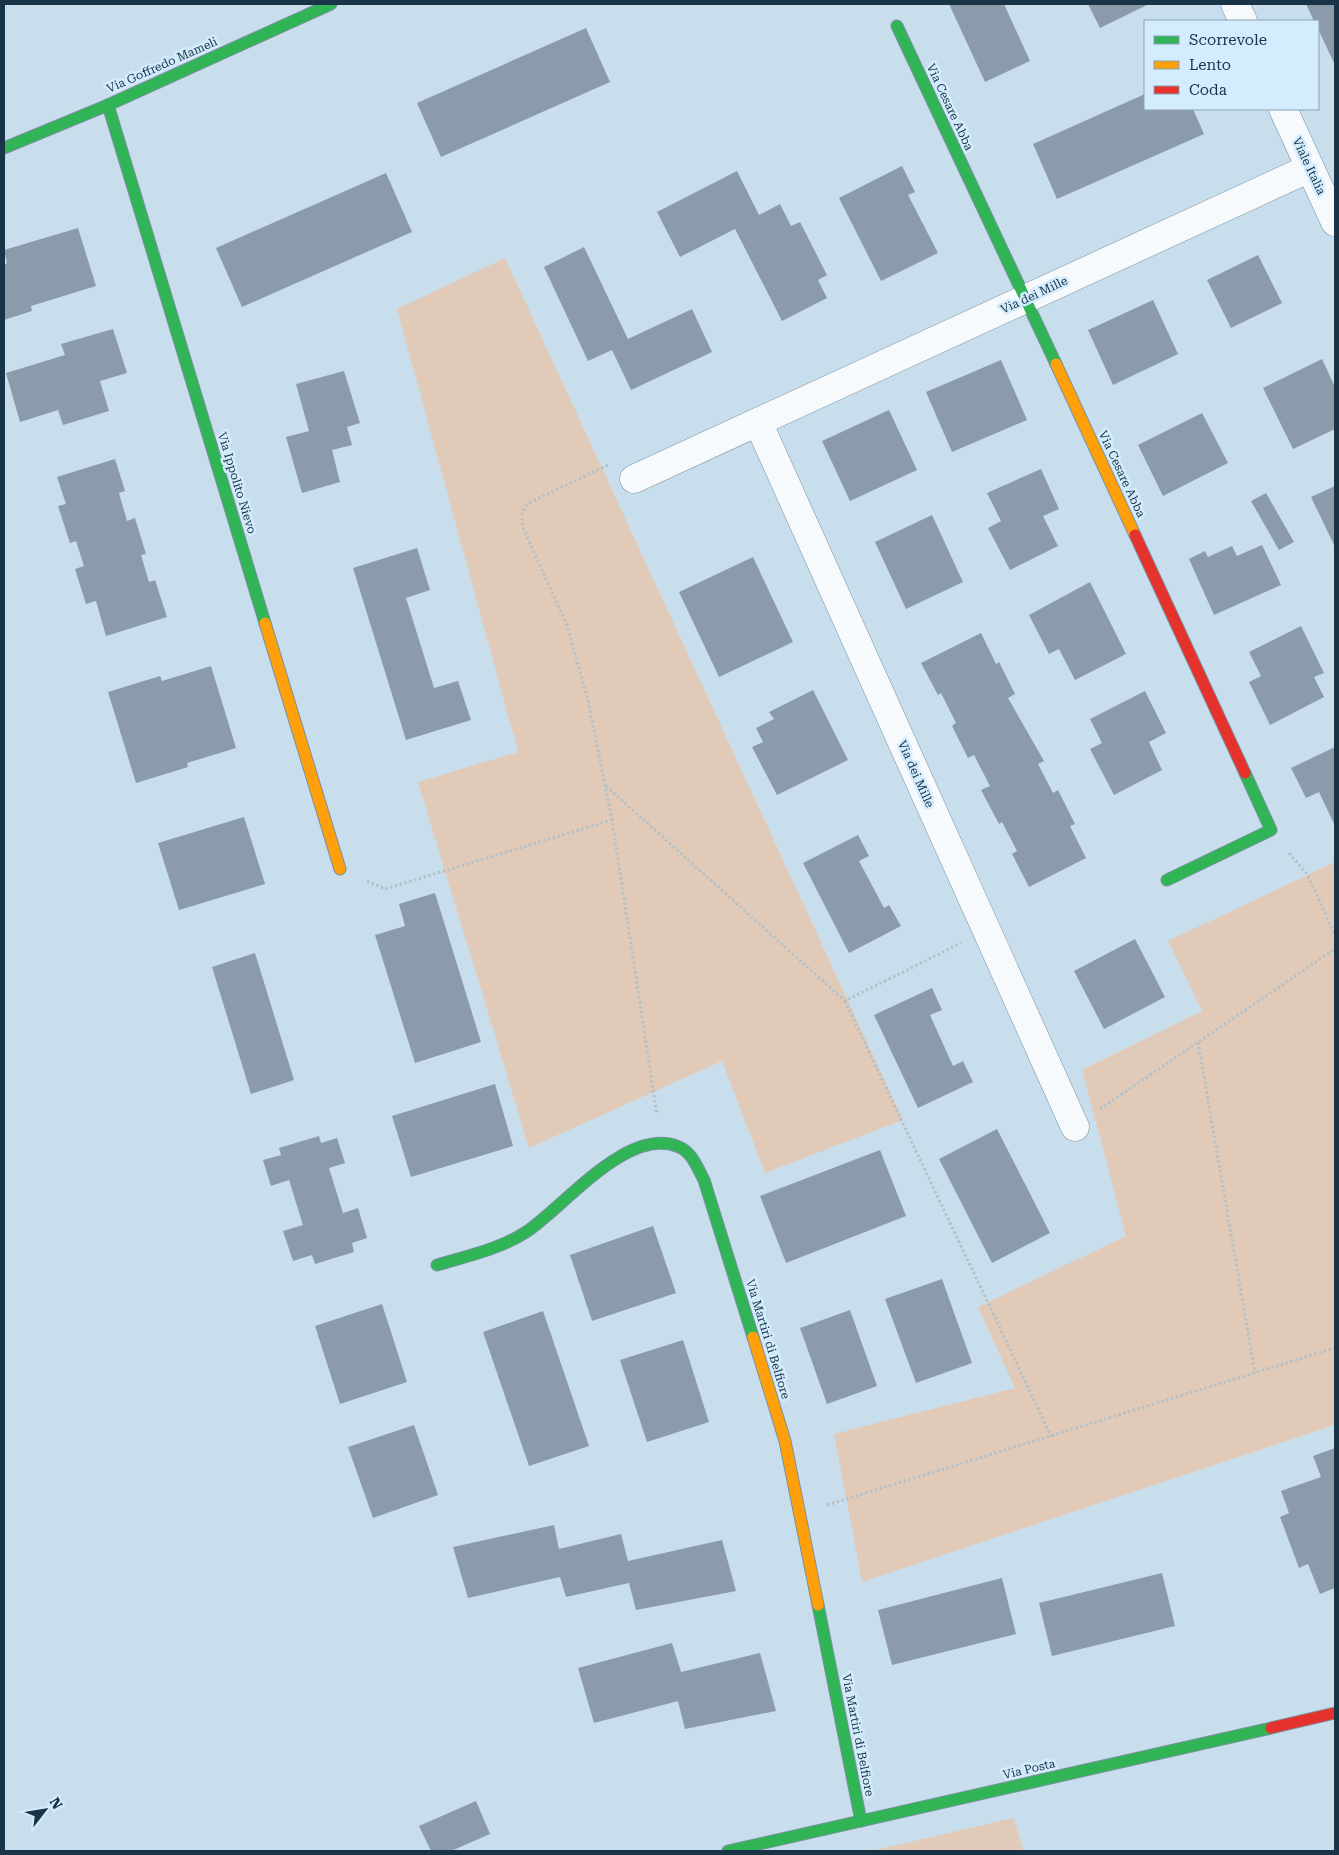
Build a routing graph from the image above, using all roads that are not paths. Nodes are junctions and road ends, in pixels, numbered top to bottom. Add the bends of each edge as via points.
1 (331, 4) edge
2 (1235, 4) edge
3 (1243, 20) edge
4 (897, 26) dead end
5 (108, 105) junction
6 (1283, 110) edge
7 (4, 148) edge
8 (1310, 168) junction
9 (1335, 222) edge
10 (1026, 299) junction
11 (758, 422) junction
12 (634, 479) road end
13 (340, 869) road end
14 (1167, 880) dead end
15 (1075, 1126) road end
16 (438, 1265) dead end
17 (1335, 1713) edge
18 (861, 1821) junction
19 (728, 1851) edge

1 - 5 street, Via Goffredo Mameli
2 - 3 street
4 - 10 street, Via Cesare Abba
5 - 7 street, Via Goffredo Mameli
5 - 13 street, Via Ippolito Nievo
6 - 8 street, Viale Italia
8 - 9 street, Viale Italia
8 - 10 street, Via dei Mille
10 - 11 street, Via dei Mille
10 - 14 street, Via Cesare Abba via 1271,830
11 - 12 street, Via dei Mille
11 - 15 street, Via dei Mille
16 - 18 street, Via Martiri di Belfiore via 526,1232 610,1164 635,1150 662,1143 681,1148 692,1158 704,1180 785,1441
17 - 18 street, Via Posta
18 - 19 street, Via Posta

